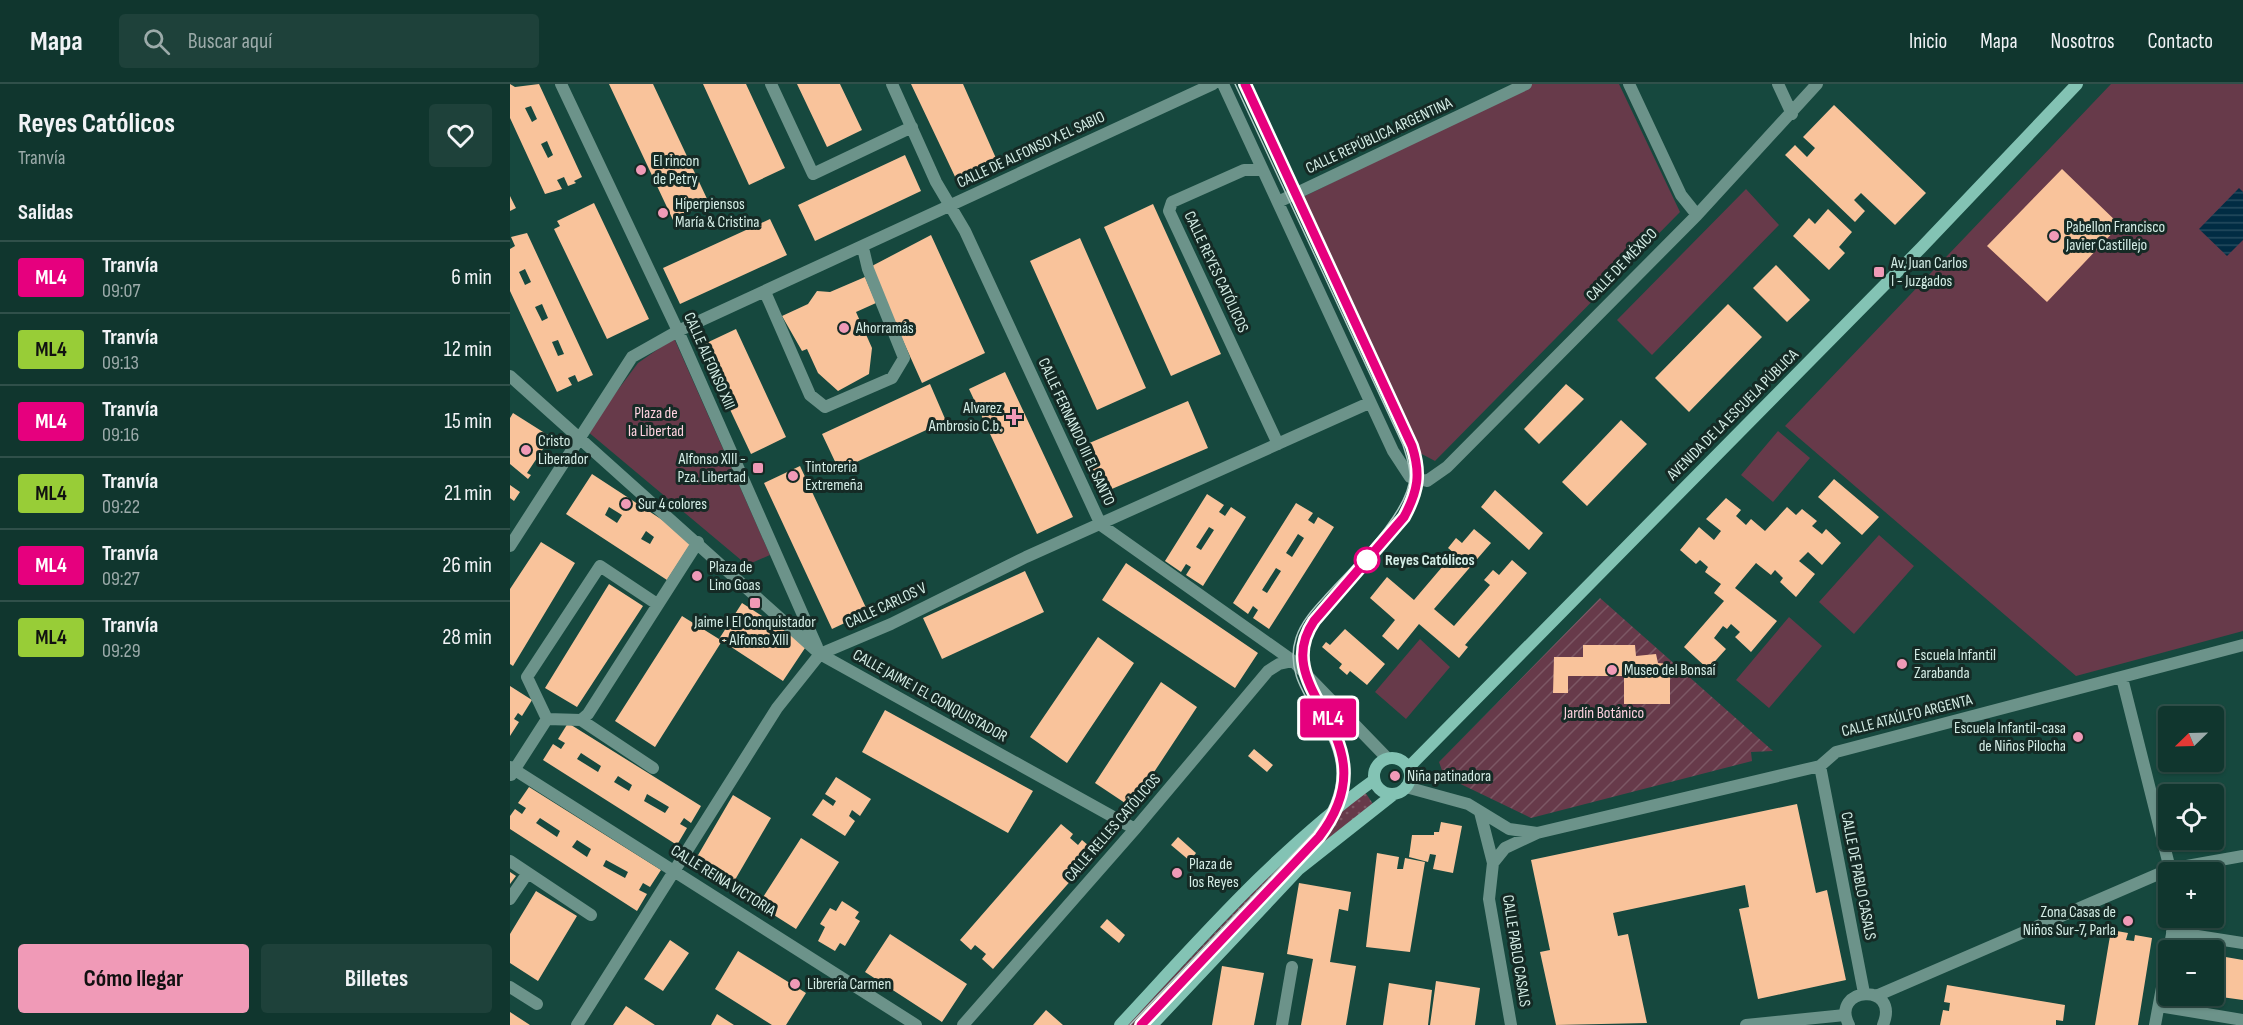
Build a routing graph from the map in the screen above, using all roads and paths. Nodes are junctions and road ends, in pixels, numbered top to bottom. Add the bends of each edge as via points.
1 (561, 84) edge
2 (771, 84) edge
3 (892, 84) edge
4 (1213, 84) edge
5 (1223, 84) edge
6 (1526, 84) edge
7 (1629, 84) edge
8 (1778, 84) edge
9 (1817, 84) edge
10 (2077, 84) edge
11 (1792, 114) junction
12 (912, 127) junction
13 (1262, 170) junction
14 (1278, 202) junction
15 (950, 205) junction
16 (1696, 215) junction
17 (863, 248) junction
18 (765, 292) junction
19 (678, 331) junction
20 (510, 376) edge
21 (1369, 403) junction
22 (579, 437) junction
23 (1278, 444) junction
24 (1101, 525) junction
25 (512, 538) edge
26 (698, 542) junction
27 (657, 604) junction
28 (2243, 645) edge
29 (820, 654) junction
30 (1293, 661) junction
31 (2122, 678) junction
32 (547, 719) junction
33 (581, 720) junction
34 (1387, 758) junction
35 (1820, 766) junction
36 (1409, 767) junction
37 (652, 768) dead end
38 (512, 771) edge
39 (1374, 780) junction
40 (1406, 787) junction
41 (1395, 794) junction
42 (1480, 812) junction
43 (1135, 829) junction
44 (1537, 833) junction
45 (2243, 856) edge
46 (510, 861) edge
47 (2169, 862) edge
48 (2214, 862) edge
49 (1493, 863) junction
50 (674, 870) junction
51 (527, 874) junction
52 (2158, 876) edge
53 (510, 899) edge
54 (591, 915) dead end
55 (2173, 928) edge
56 (2172, 932) junction
57 (2171, 940) edge
58 (2243, 943) edge
59 (1292, 967) dead end
60 (510, 987) edge
61 (1870, 994) junction
62 (537, 1004) dead end
63 (2159, 1006) joint
64 (1847, 1020) edge
65 (2243, 1020) edge
66 (577, 1025) edge
67 (916, 1025) edge
68 (963, 1025) edge
69 (1120, 1025) edge
70 (1152, 1025) edge
71 (1282, 1025) edge
72 (1510, 1025) edge
73 (1746, 1025) edge
74 (1883, 1025) edge
75 (2155, 1025) edge

1 - 19 street, CALLE ALFONSO XIII
2 - 12 street via 813,174
3 - 12 street, CALLE FERNANDO III EL SANTO
4 - 15 street, CALLE DE ALFONSO X EL SABIO
5 - 13 street
6 - 14 street, CALLE REPÚBLICA ARGENTINA
7 - 16 street via 1681,195
8 - 11 street
9 - 11 street, CALLE DE MÉXICO
10 - 36 street, AVENIDA DE LA ESCUELA PÚBLICA via 1922,248
11 - 16 street, CALLE DE MÉXICO
12 - 15 street, CALLE FERNANDO III EL SANTO
13 - 14 street
13 - 23 street, CALLE REYES CATÓLICOS via 1244,170 1172,202 1169,211
14 - 21 street
15 - 17 street, CALLE DE ALFONSO X EL SABIO
15 - 24 street, CALLE FERNANDO III EL SANTO
16 - 21 street, CALLE DE MÉXICO via 1447,467 1427,481 1410,477
17 - 18 street, CALLE DE ALFONSO X EL SABIO
17 - 18 street via 904,358 892,378 825,407 810,395
18 - 19 street, CALLE DE ALFONSO X EL SABIO
19 - 22 street, CALLE DE ALFONSO X EL SABIO via 632,357
19 - 29 street, CALLE ALFONSO XIII
20 - 22 street, CALLE JAIME I EL CONQUISTADOR
21 - 23 street, CALLE CARLOS V
22 - 25 street, CALLE DE ALFONSO X EL SABIO
22 - 26 street, CALLE JAIME I EL CONQUISTADOR
23 - 24 street, CALLE CARLOS V
24 - 29 street, CALLE CARLOS V
24 - 30 street, CALLE FERNANDO III EL SANTO
26 - 27 street
26 - 29 street, CALLE JAIME I EL CONQUISTADOR
27 - 32 street via 600,566 527,677
27 - 33 street
28 - 31 street, CALLE ATAÚLFO ARGENTA
29 - 43 street, CALLE JAIME I EL CONQUISTADOR
29 - 50 street, CALLE CARLOS V via 777,708
30 - 34 street, CALLE FERNANDO III EL SANTO
30 - 43 street, CALLE RELLES CATÓLICOS via 1268,671
31 - 35 street, CALLE ATAÚLFO ARGENTA via 1836,752
31 - 47 street
32 - 33 street
32 - 38 street
33 - 37 street
34 - 36 street via 1400,759
34 - 39 street via 1375,768
35 - 44 street, CALLE ATAÚLFO ARGENTA
35 - 61 street, CALLE DE PABLO CASALS
36 - 40 street
38 - 50 street, CALLE REINA VICTORIA
39 - 41 street via 1382,791
39 - 69 street via 1290,848
40 - 41 street
40 - 42 street via 1468,804
41 - 70 street via 1299,869
42 - 44 street, CALLE ATAÚLFO ARGENTA via 1509,828
42 - 49 street, CALLE PABLO CASALS
43 - 68 street, CALLE RELLES CATÓLICOS
44 - 49 street via 1505,848
45 - 48 street
46 - 51 street
49 - 72 street, CALLE PABLO CASALS via 1489,898
50 - 66 street, CALLE CARLOS V
50 - 67 street, CALLE REINA VICTORIA
51 - 53 street
51 - 54 street
52 - 61 street
55 - 56 street
56 - 57 street
56 - 58 street
59 - 71 street
60 - 62 street
61 - 64 street via 1850,1000
61 - 74 street, CALLE DE PABLO CASALS via 1886,1009
63 - 65 street
63 - 75 street
64 - 73 street

